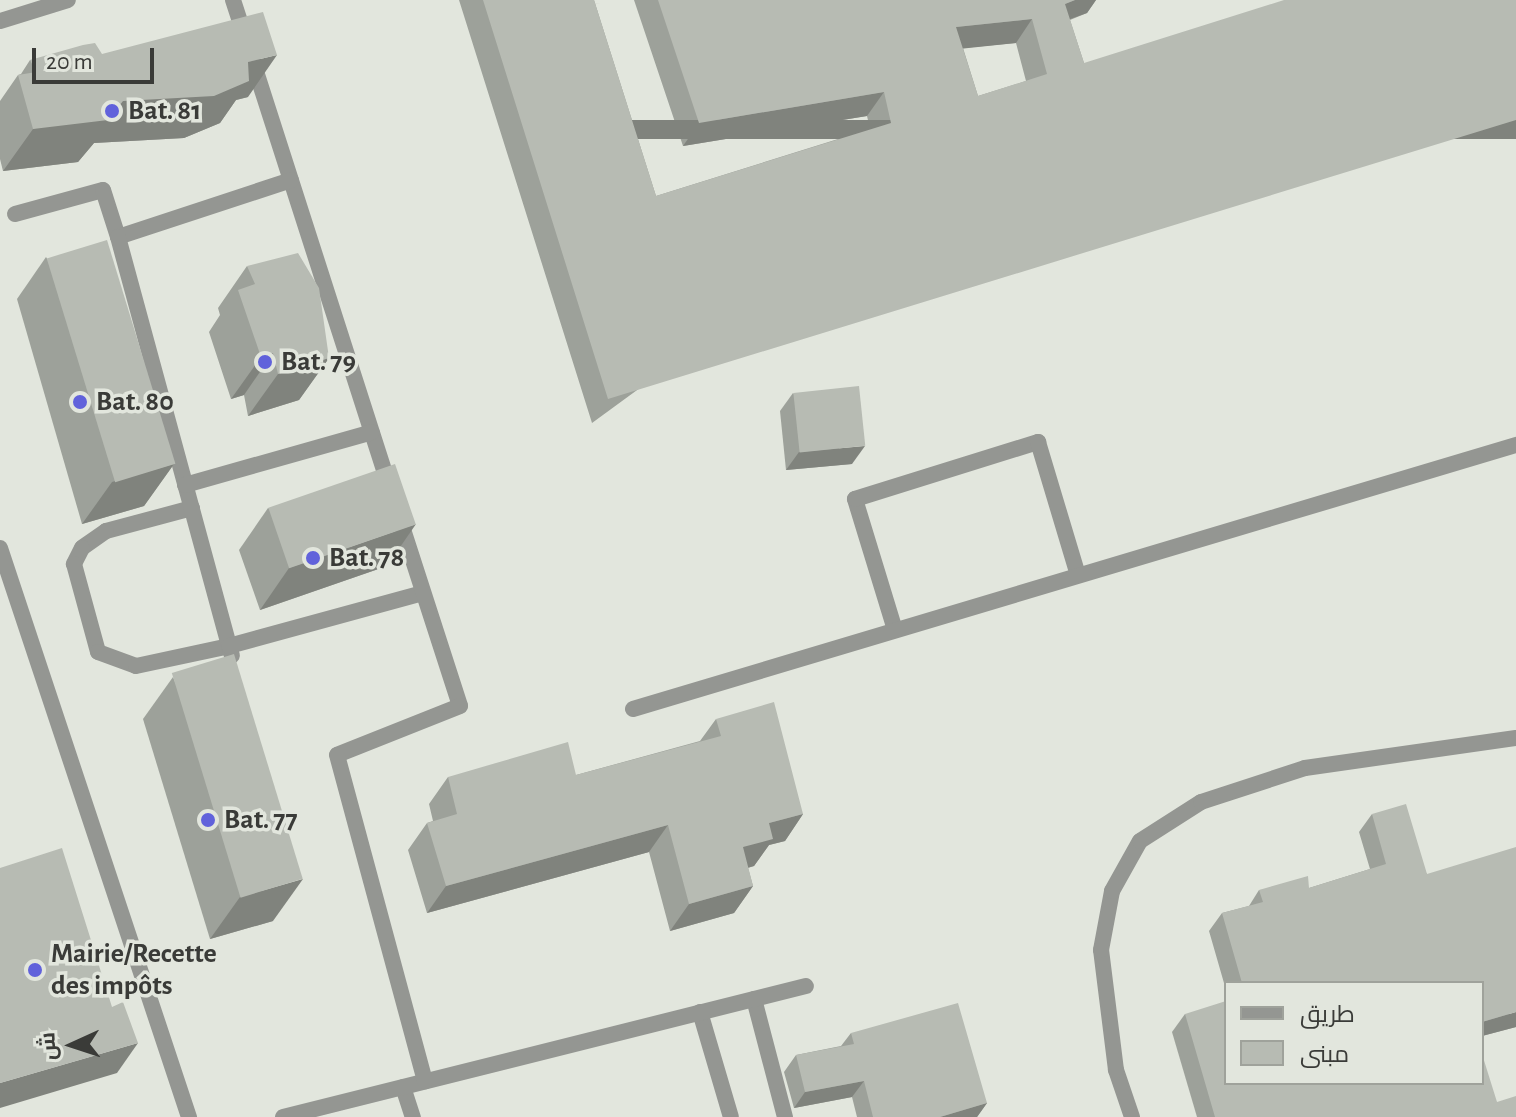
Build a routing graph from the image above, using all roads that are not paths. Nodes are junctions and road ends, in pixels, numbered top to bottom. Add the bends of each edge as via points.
1 (68, 0) edge
2 (233, 0) edge
3 (0, 21) edge
4 (291, 180) junction
5 (15, 214) dead end
6 (118, 237) junction
7 (372, 432) junction
8 (1516, 445) edge
9 (185, 485) junction
10 (192, 508) junction
11 (0, 548) edge
12 (1078, 575) junction
13 (423, 593) junction
14 (895, 630) junction
15 (229, 646) junction
16 (237, 675) edge
17 (633, 709) dead end
18 (1516, 738) edge
19 (806, 986) dead end
20 (754, 999) junction
21 (700, 1012) junction
22 (425, 1081) junction
23 (403, 1087) junction
24 (189, 1117) edge
25 (283, 1117) edge
26 (413, 1117) edge
27 (731, 1117) edge
28 (785, 1117) edge
29 (1132, 1117) edge

1 - 3 street
2 - 4 street
4 - 6 street
4 - 7 street
5 - 6 street via 103,190
6 - 9 street
7 - 9 street
7 - 13 street
8 - 12 street
9 - 10 street
10 - 15 street
10 - 15 street via 106,531 82,548 74,564 94,637 111,662 136,666
11 - 24 street
12 - 14 street
12 - 14 street via 1038,442 855,499
13 - 15 street
13 - 22 street via 460,706 337,755
14 - 17 street
15 - 16 street
18 - 29 street via 1305,768 1201,802 1140,841 1112,891 1101,950 1116,1070
19 - 20 street
20 - 21 street
20 - 28 street
21 - 22 street
21 - 27 street
22 - 23 street
23 - 25 street
23 - 26 street

